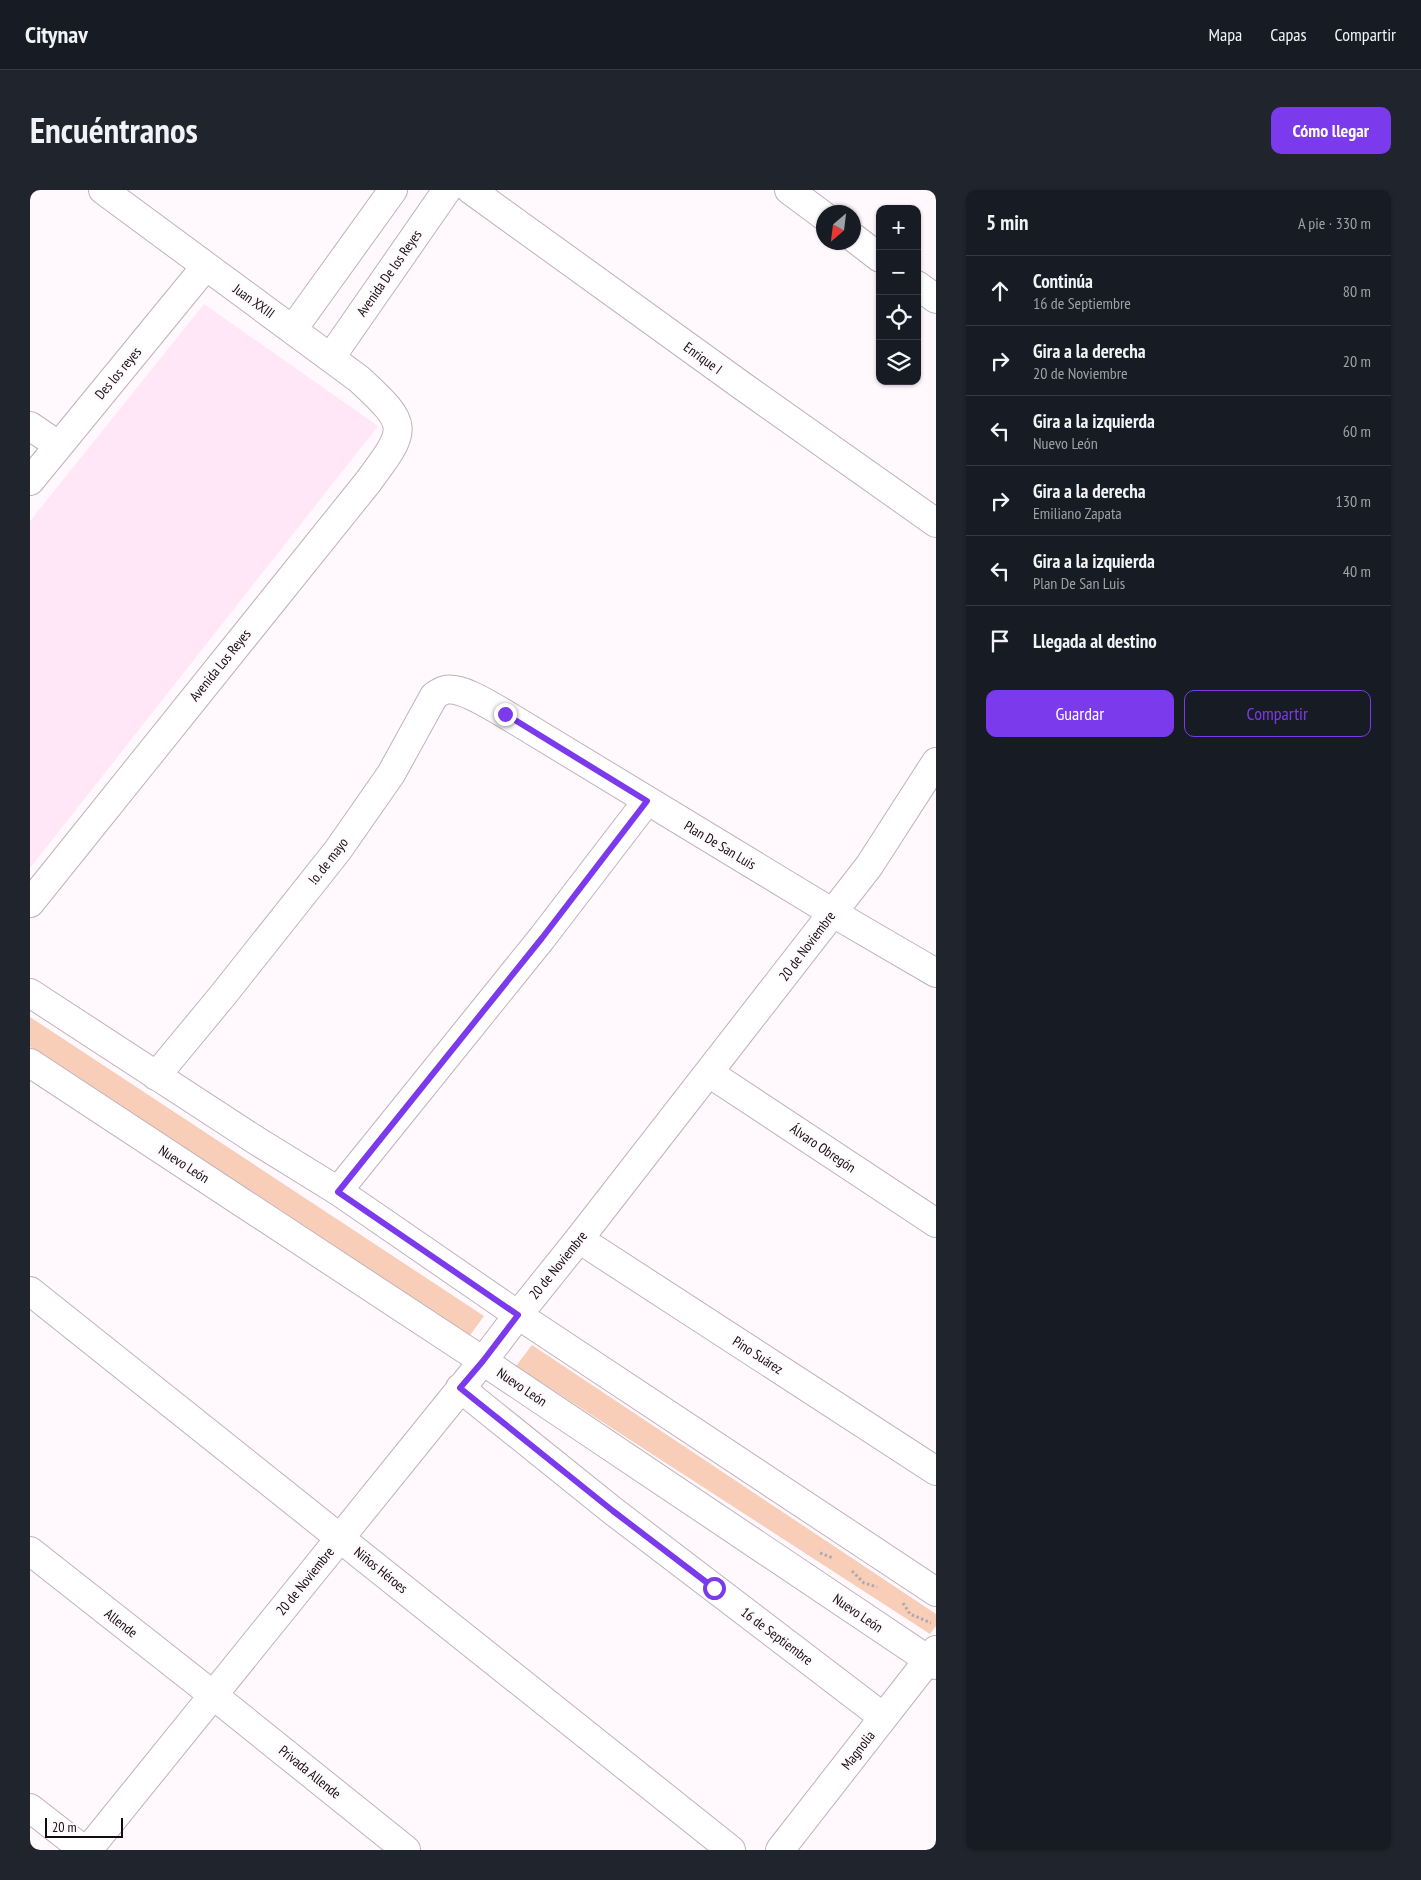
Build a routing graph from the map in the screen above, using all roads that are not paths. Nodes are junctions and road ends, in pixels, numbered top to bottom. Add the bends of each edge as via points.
1 (103, 190) edge
2 (393, 190) edge
3 (447, 190) edge
4 (471, 190) edge
5 (789, 190) edge
6 (816, 210) edge
7 (861, 243) edge
8 (876, 255) edge
9 (206, 266) junction
10 (921, 288) edge
11 (936, 299) edge
12 (293, 330) junction
13 (331, 357) junction
14 (397, 422) joint
15 (30, 426) edge
16 (58, 446) junction
17 (30, 481) edge
18 (936, 523) edge
19 (505, 714) joint
20 (936, 762) edge
21 (647, 801) junction
22 (30, 903) edge
23 (832, 913) junction
24 (936, 973) edge
25 (30, 994) edge
26 (30, 1063) edge
27 (710, 1073) junction
28 (156, 1076) junction
29 (338, 1192) junction
30 (936, 1224) edge
31 (579, 1239) junction
32 (30, 1291) edge
33 (518, 1315) junction
34 (483, 1361) junction
35 (460, 1388) junction
36 (936, 1471) edge
37 (340, 1538) junction
38 (30, 1551) edge
39 (936, 1592) edge
40 (933, 1658) edge
41 (213, 1694) junction
42 (883, 1717) junction
43 (30, 1808) edge
44 (84, 1850) edge
45 (88, 1850) edge
46 (406, 1850) edge
47 (731, 1850) edge
48 (780, 1850) edge

1 - 9 street, Juan XXIII
2 - 12 street
3 - 13 street, Avenida De los Reyes
4 - 18 street, Enrique I
5 - 6 street
7 - 8 street
9 - 12 street, Juan XXIII
9 - 16 street, Des los reyes
10 - 11 street
12 - 13 street, Juan XXIII
13 - 14 street, Juan XXIII via 380,398
14 - 22 street, Avenida Los Reyes via 394,446 368,482
15 - 16 street
16 - 17 street, Des los reyes
19 - 21 street, Plan De San Luis
19 - 28 street, !o. de mayo via 455,690 444,690 434,696 391,774 338,850
20 - 23 street, 20 de Noviembre via 869,866
21 - 23 street, Plan De San Luis
21 - 29 street via 542,938
23 - 24 street, Plan De San Luis
23 - 27 street, 20 de Noviembre
25 - 28 street
26 - 34 street, Nuevo León
27 - 30 street, Álvaro Obregón
27 - 31 street, 20 de Noviembre
28 - 29 street
29 - 33 street
31 - 33 street, 20 de Noviembre
31 - 36 street, Pino Suárez
32 - 37 street, Niños Héroes
33 - 34 street, 20 de Noviembre
33 - 39 street
34 - 35 street, 20 de Noviembre
34 - 40 street, Nuevo León
35 - 37 street, 20 de Noviembre
35 - 42 street, 16 de Septiembre via 613,1511
37 - 41 street, 20 de Noviembre
37 - 47 street, Niños Héroes
38 - 41 street, Allende
40 - 42 street, Magnolia
41 - 45 street, 20 de Noviembre
41 - 46 street, Privada Allende
42 - 48 street, Magnolia
43 - 44 street

